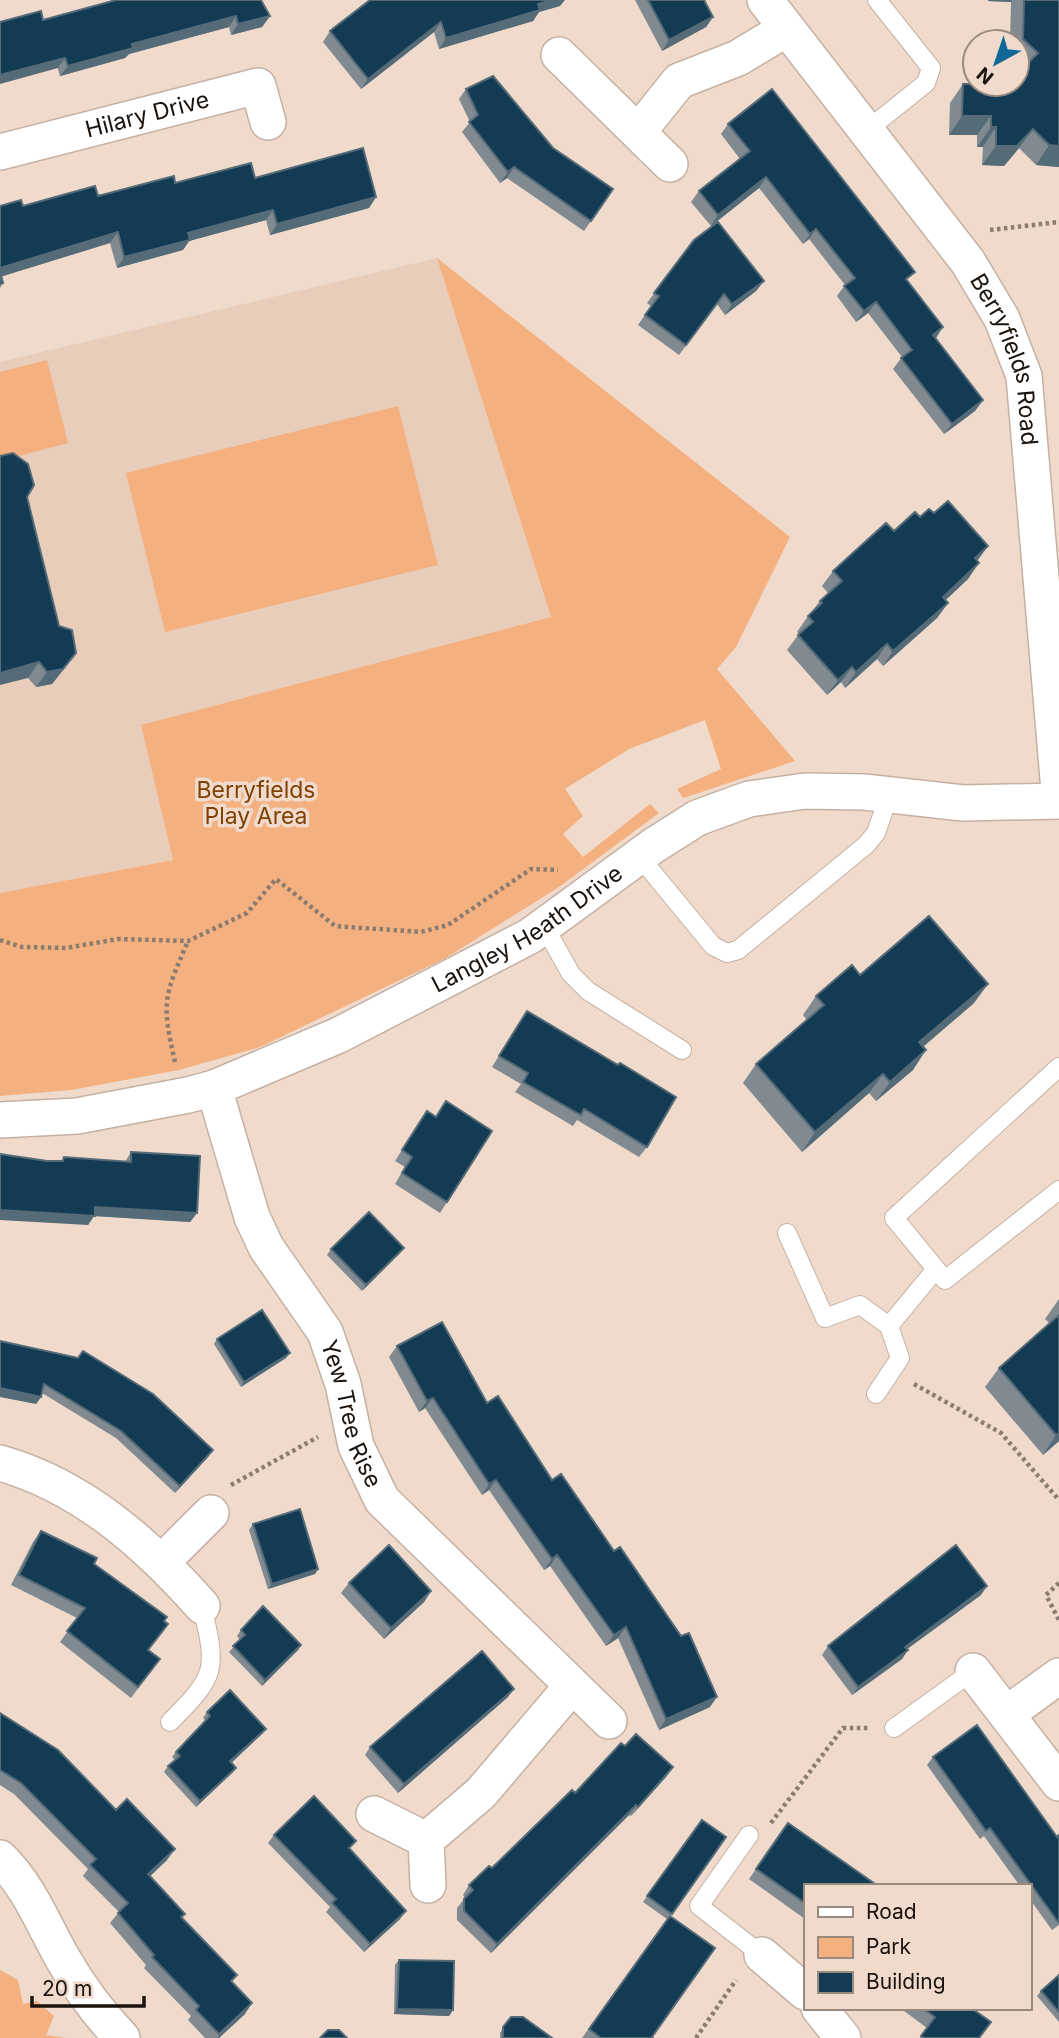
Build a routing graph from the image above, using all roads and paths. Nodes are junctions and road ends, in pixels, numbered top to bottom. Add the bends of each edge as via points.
1 (765, 0) edge
2 (877, 0) edge
3 (786, 29) junction
4 (559, 55) dead end
5 (268, 122) dead end
6 (639, 131) junction
7 (866, 131) junction
8 (0, 152) edge
9 (670, 164) dead end
10 (1059, 222) edge
11 (947, 235) junction
12 (1059, 791) edge
13 (889, 795) junction
14 (1059, 801) edge
15 (639, 856) junction
16 (597, 888) junction
17 (544, 926) junction
18 (0, 940) edge
19 (188, 941) junction
20 (682, 1050) dead end
21 (1059, 1067) edge
22 (201, 1092) junction
23 (0, 1120) edge
24 (1059, 1190) edge
25 (787, 1233) dead end
26 (936, 1269) junction
27 (889, 1326) junction
28 (891, 1371) junction
29 (877, 1394) dead end
30 (351, 1425) junction
31 (0, 1463) edge
32 (1059, 1500) edge
33 (211, 1513) joint
34 (163, 1561) junction
35 (1059, 1583) edge
36 (202, 1606) joint
37 (1059, 1620) edge
38 (973, 1671) joint
39 (1059, 1675) edge
40 (572, 1686) junction
41 (1007, 1713) junction
42 (610, 1721) dead end
43 (170, 1722) dead end
44 (894, 1728) joint
45 (1059, 1783) edge
46 (374, 1814) dead end
47 (749, 1835) joint
48 (426, 1840) junction
49 (0, 1858) edge
50 (428, 1885) dead end
51 (759, 1953) junction
52 (804, 1991) edge
53 (821, 2010) edge
54 (122, 2038) edge
55 (696, 2038) edge
56 (842, 2038) edge

1 - 3 street, Berryfields Road
2 - 7 lane via 931,68 926,83
3 - 6 street via 738,58 680,81
3 - 7 street, Berryfields Road
4 - 6 street
5 - 8 street, Hilary Drive via 258,86
6 - 9 street
7 - 11 street, Berryfields Road
10 - 11 path
11 - 12 street, Berryfields Road via 1002,319 1024,376
13 - 14 street, Langley Heath Drive via 963,803
13 - 15 street, Langley Heath Drive via 805,791 749,799 697,818
13 - 15 lane via 876,833 866,845 738,950 727,953 713,946
15 - 16 street, Langley Heath Drive
16 - 17 street, Langley Heath Drive
16 - 19 path via 558,870 531,869 447,925 421,932 375,931 335,926 276,879 247,913
17 - 20 lane via 571,974 588,991
17 - 22 street, Langley Heath Drive via 339,1035
18 - 19 path via 22,947 66,948 118,939
19 - 22 path via 166,993 165,1018
21 - 26 lane via 894,1218
22 - 23 street, Langley Heath Drive via 77,1116
22 - 30 street, Yew Tree Rise via 266,1247 325,1332
24 - 26 lane via 945,1280
25 - 27 lane via 825,1318 860,1305
26 - 27 lane
27 - 28 lane via 900,1358
28 - 29 lane
28 - 32 path via 1001,1433
30 - 33 path via 293,1449 220,1492
30 - 40 street, Yew Tree Rise via 382,1500
31 - 34 street via 47,1480 107,1515
33 - 34 street
34 - 36 street
35 - 37 path via 1046,1595
36 - 43 lane via 212,1651 211,1672 202,1690
38 - 41 street
38 - 44 lane
39 - 41 street
40 - 42 street, Yew Tree Rise
40 - 48 street via 481,1793
41 - 45 street
44 - 47 path via 843,1728 765,1830
46 - 48 street
47 - 51 lane via 699,1906
48 - 50 street
49 - 54 street via 27,1891 64,1961
51 - 52 street
51 - 55 path
53 - 56 street

